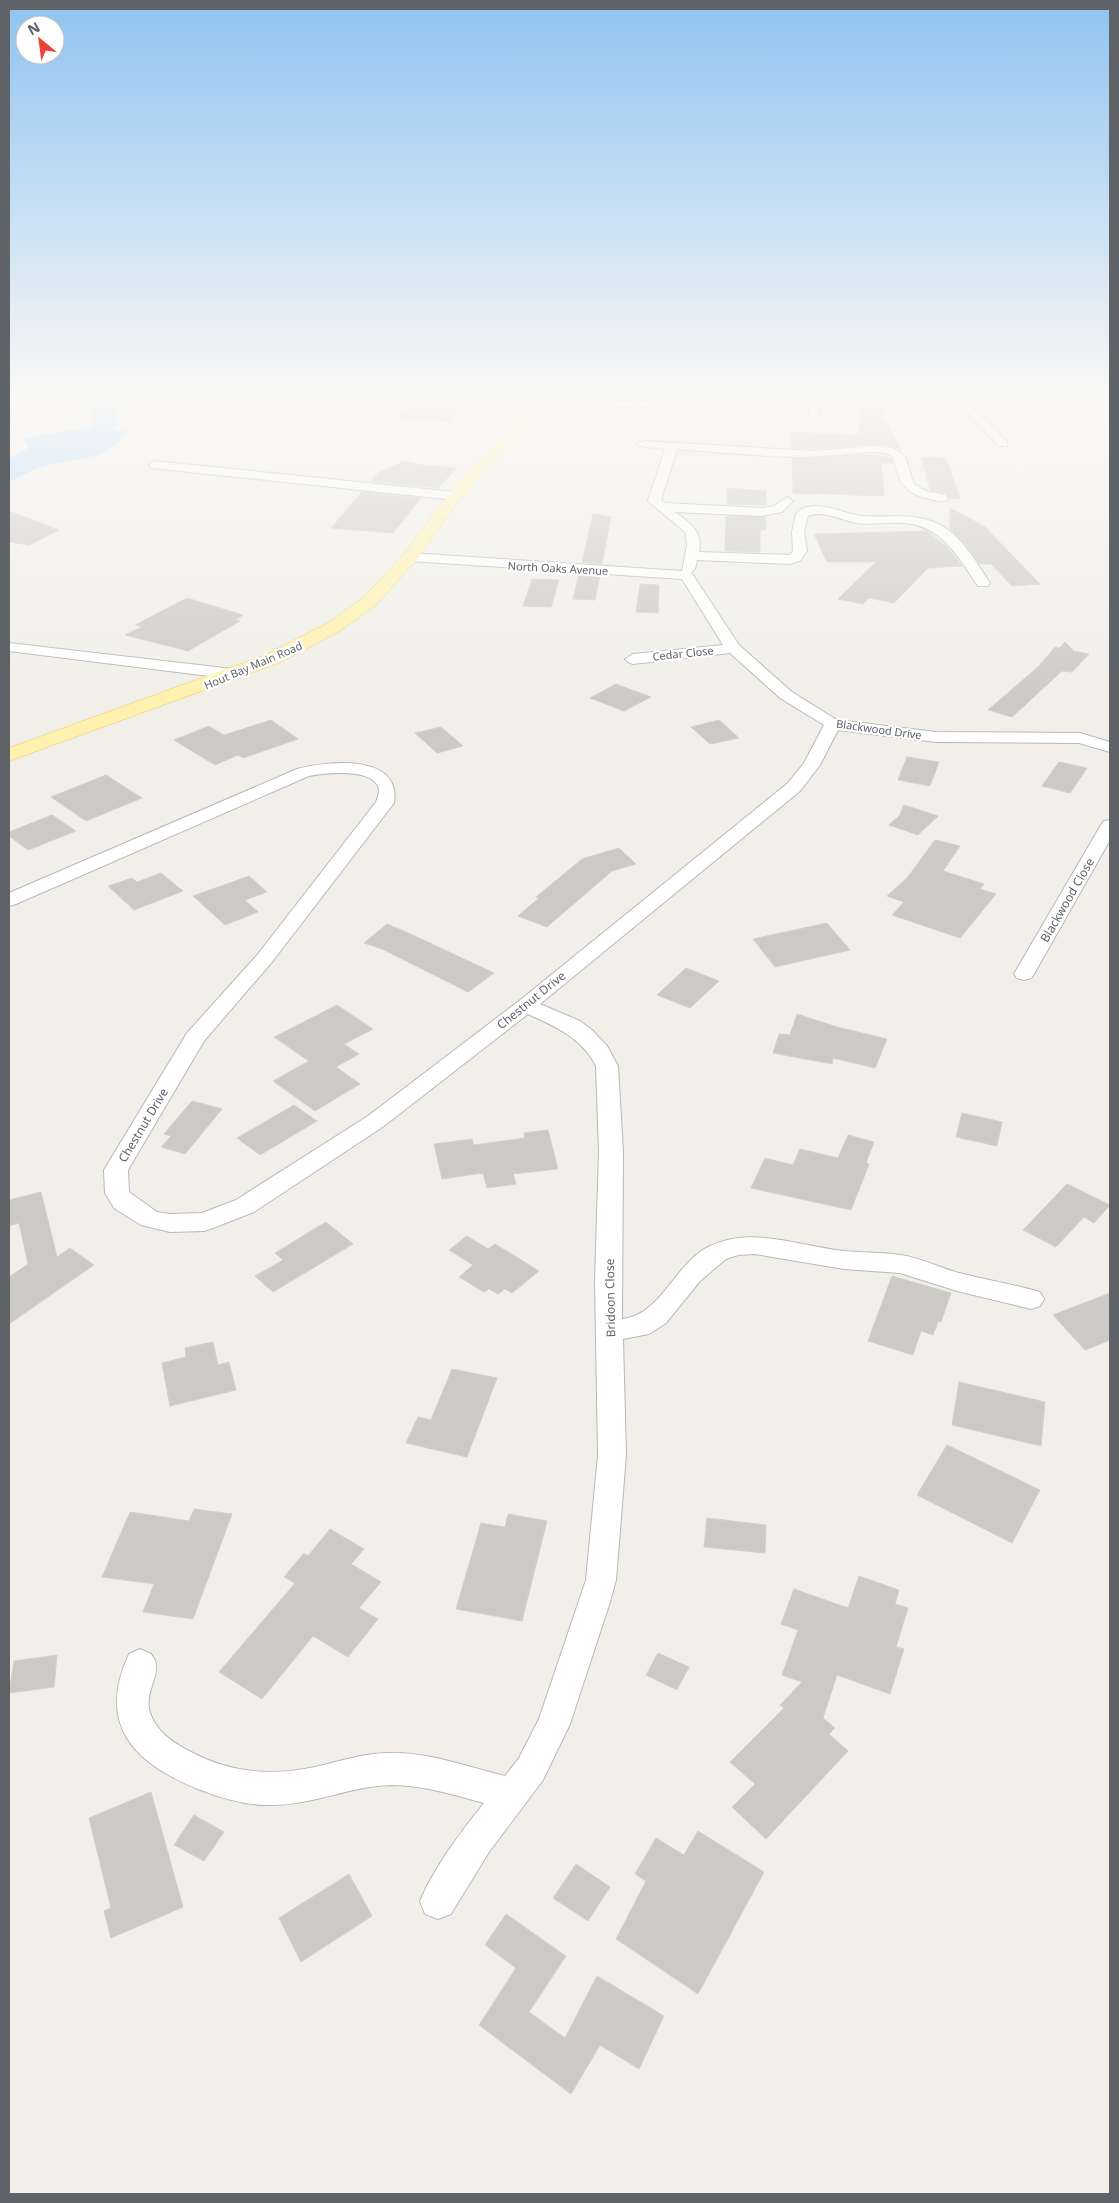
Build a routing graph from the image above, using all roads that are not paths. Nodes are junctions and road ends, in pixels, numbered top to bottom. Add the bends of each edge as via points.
1 (443, 495) edge
2 (655, 495) edge
3 (931, 495) edge
4 (455, 496) joint
5 (942, 498) dead end
6 (787, 501) dead end
7 (659, 507) junction
8 (693, 556) junction
9 (410, 558) junction
10 (686, 575) junction
11 (983, 583) dead end
12 (9, 647) edge
13 (733, 648) junction
14 (633, 659) dead end
15 (233, 674) junction
16 (833, 724) junction
17 (1109, 746) edge
18 (9, 755) edge
19 (1110, 826) edge
20 (9, 900) edge
21 (1024, 974) dead end
22 (526, 1005) junction
23 (1031, 1299) dead end
24 (610, 1330) junction
25 (140, 1664) dead end
26 (512, 1794) junction
27 (438, 1900) dead end

1 - 4 street
2 - 7 street via 654,501
3 - 5 street
4 - 9 main road, Hout Bay Main Road
6 - 7 street via 778,509 762,512
7 - 8 street via 691,530 694,536
8 - 10 street
8 - 11 street via 795,558 800,551 799,520 802,514 819,510 859,520 904,519 930,525 956,543
9 - 10 street, North Oaks Avenue
9 - 15 main road, Hout Bay Main Road via 370,600 334,627 272,659
10 - 13 street, Blackwood Drive
12 - 15 street
13 - 14 street, Cedar Close
13 - 16 street, Blackwood Drive via 786,696
15 - 18 main road, Hout Bay Main Road
16 - 17 street, Blackwood Drive via 936,737 1080,738
16 - 22 street, Chestnut Drive via 812,765 794,787
19 - 21 street, Blackwood Close
20 - 22 street, Chestnut Drive via 312,770 351,768 378,776 388,787 385,803 340,864 266,958 195,1038 125,1152 116,1170 117,1193 122,1202 159,1221 204,1222 245,1206 376,1121
22 - 24 street, Bridoon Close via 584,1035 599,1051 607,1066 611,1152
23 - 24 street via 957,1282 901,1264 844,1260 755,1245 736,1246 717,1253 691,1274 656,1316 640,1327
24 - 26 street, Bridoon Close via 611,1473 600,1580 554,1724 531,1769
25 - 26 street via 132,1707 146,1740 171,1759 211,1777 236,1785 269,1789 301,1786 376,1769 395,1769
26 - 27 street, Bridoon Close

